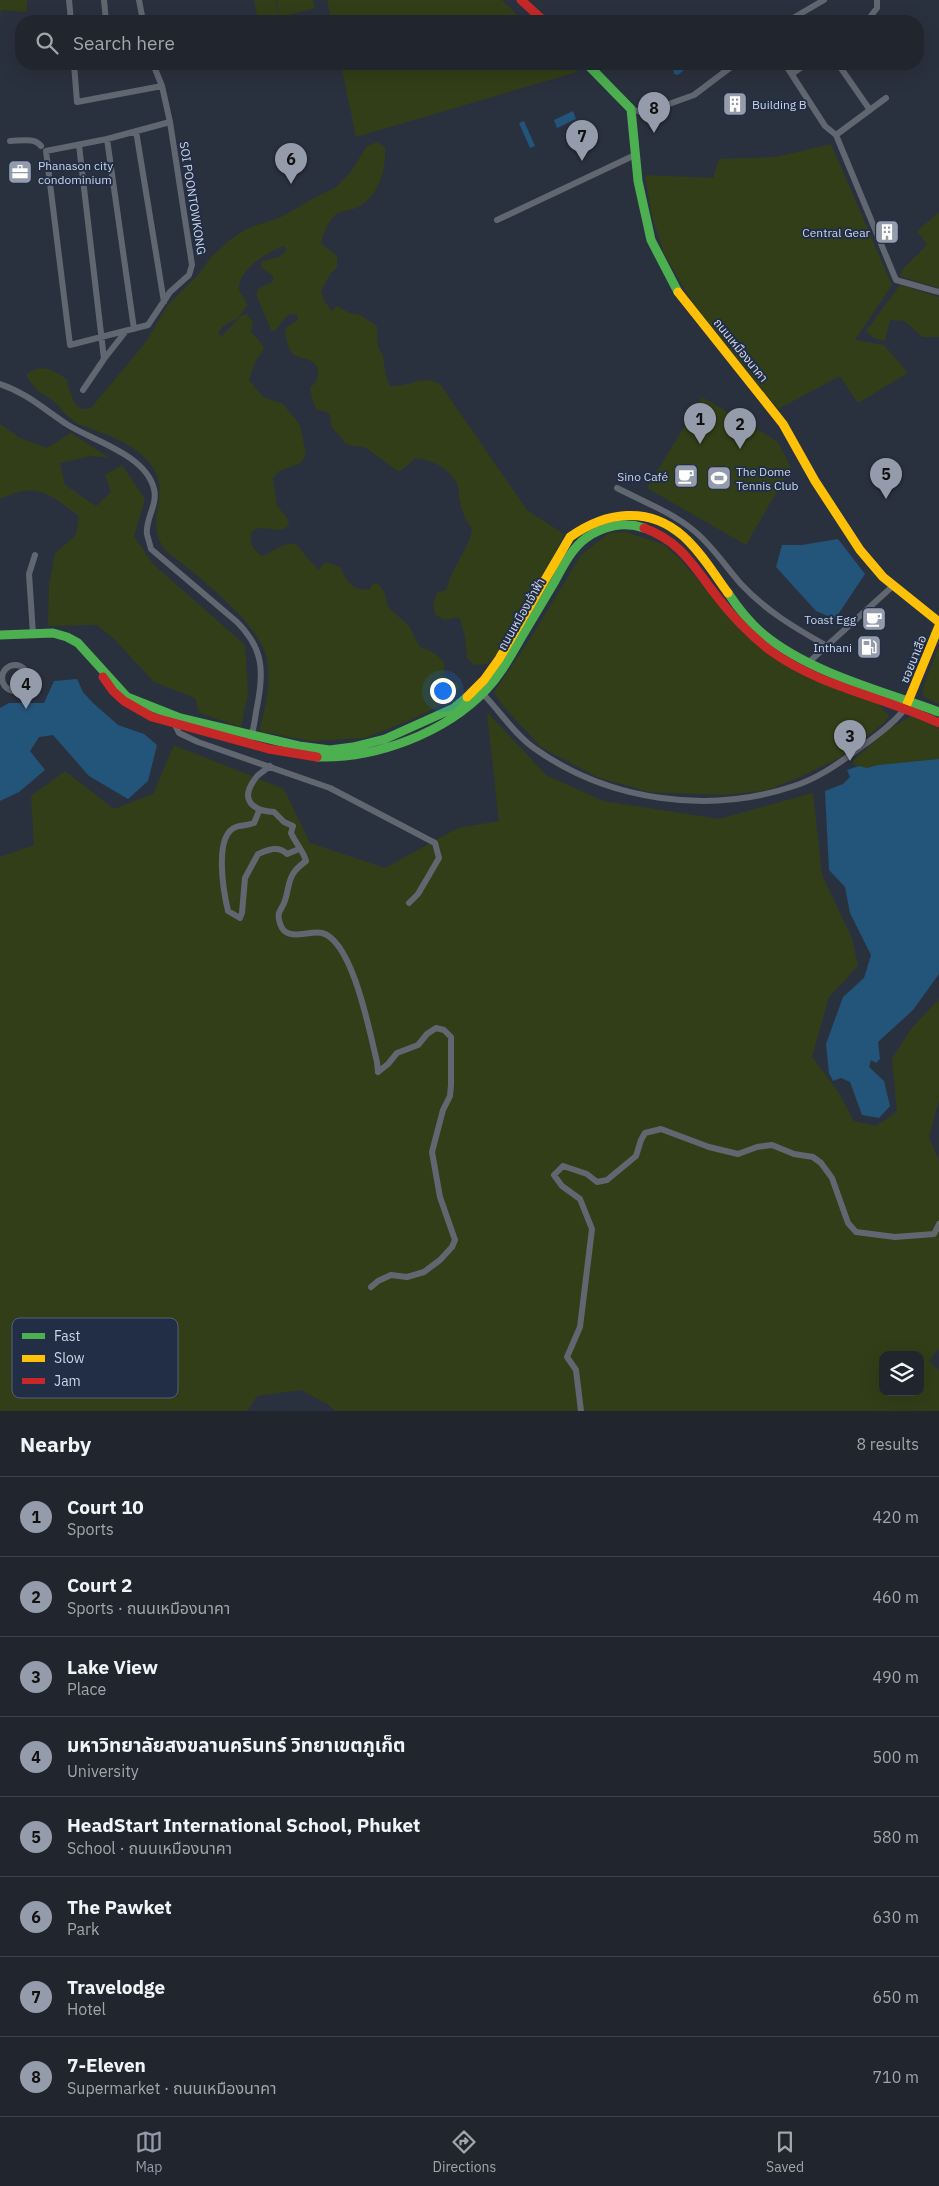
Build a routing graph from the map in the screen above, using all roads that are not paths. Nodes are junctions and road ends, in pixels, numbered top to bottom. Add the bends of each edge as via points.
1 (69, 0) edge
2 (104, 0) edge
3 (139, 0) edge
4 (521, 0) edge
5 (824, 0) edge
6 (877, 0) edge
7 (70, 15) edge
8 (105, 15) edge
9 (142, 15) edge
10 (537, 15) edge
11 (798, 15) edge
12 (872, 15) edge
13 (74, 70) edge
14 (156, 70) edge
15 (593, 70) edge
16 (727, 70) edge
17 (789, 70) edge
18 (798, 70) edge
19 (842, 70) edge
20 (792, 74) junction
21 (162, 86) junction
22 (886, 98) dead end
23 (631, 109) junction
24 (870, 110) junction
25 (170, 122) junction
26 (136, 130) junction
27 (836, 134) junction
28 (107, 139) junction
29 (10, 141) dead end
30 (79, 145) junction
31 (41, 146) dead end
32 (635, 155) junction
33 (497, 220) dead end
34 (939, 292) edge
35 (164, 302) junction
36 (134, 329) junction
37 (126, 331) junction
38 (102, 337) junction
39 (104, 358) junction
40 (0, 384) edge
41 (83, 390) dead end
42 (617, 488) dead end
43 (35, 555) dead end
44 (556, 559) junction
45 (564, 565) junction
46 (894, 585) junction
47 (939, 622) edge
48 (939, 626) edge
49 (34, 634) junction
50 (0, 635) edge
51 (827, 646) junction
52 (809, 662) junction
53 (95, 663) junction
54 (2, 685) edge
55 (482, 693) junction
56 (907, 705) junction
57 (938, 718) edge
58 (175, 725) junction
59 (250, 739) junction
60 (270, 766) junction
61 (259, 811) junction
62 (299, 850) junction
63 (409, 903) dead end
64 (939, 1224) edge
65 (371, 1287) dead end
66 (581, 1411) edge

1 - 7 street
2 - 8 street
3 - 9 street
4 - 10 street
5 - 11 street
6 - 12 street via 877,8
13 - 21 street via 77,102
14 - 21 street, SOI POONTOWKONG
15 - 23 street
16 - 23 street via 694,95 644,113
17 - 20 street
18 - 20 street
19 - 24 street
20 - 27 street via 825,126
21 - 25 street, SOI POONTOWKONG
22 - 24 street
23 - 32 street, ถนนเหมืองนาคา
24 - 27 street
25 - 26 street
25 - 35 street, SOI POONTOWKONG via 192,265 189,275
26 - 28 street
26 - 35 street
27 - 34 street via 896,280
28 - 30 street
28 - 36 street
29 - 31 street via 32,140
30 - 38 street
30 - 38 street via 46,151 59,266 70,345
32 - 33 street
32 - 46 street, ถนนเหมืองนาคา via 651,240 676,290 783,424 860,550
35 - 36 street, SOI POONTOWKONG via 148,325
36 - 37 street
37 - 38 street
37 - 39 street
38 - 39 street
39 - 41 street
40 - 59 street via 20,391 68,425 110,445 148,475 155,498 147,533 151,549 237,622 249,634 258,653 262,682
42 - 51 street via 693,530 769,611
43 - 49 street via 29,574
44 - 45 street
44 - 52 street, ถนนเหมืองเจ้าฟ้า via 570,537 598,519 620,514 642,515 656,520 675,530 694,547 752,622 773,641
44 - 59 street, ถนนเหมืองเจ้าฟ้า via 499,659 484,680 454,708 385,739 353,747 330,750
45 - 55 street, ถนนเหมืองเจ้าฟ้า via 503,670
45 - 56 street, ถนนเหมืองเจ้าฟ้า via 586,538 602,529 635,526 650,529 688,557 738,621 772,652 799,667
46 - 47 street, ถนนเหมืองนาคา
46 - 51 street
48 - 56 street, ซอยนาเสือ
49 - 50 street, ถนนเหมืองเจ้าฟ้า
49 - 53 street, ถนนเหมืองเจ้าฟ้า via 67,637 78,643
51 - 52 street
52 - 56 street, ถนนเหมืองเจ้าฟ้า
53 - 58 street, ถนนเหมืองเจ้าฟ้า via 109,687 124,702 160,721
53 - 59 street, ถนนเหมืองเจ้าฟ้า via 127,697 180,718
54 - 54 street via 2,675 11,665 20,665 27,671 29,679 22,690 10,690
55 - 56 street via 529,744 575,772 638,793 703,802 767,794 810,780 882,733
55 - 59 street, ถนนเหมืองเจ้าฟ้า via 455,717 383,749 326,757 299,754
56 - 57 street, ถนนเหมืองเจ้าฟ้า
58 - 59 street, ถนนเหมืองเจ้าฟ้า
58 - 60 street via 179,733 198,742
60 - 61 street via 250,785 249,801
60 - 63 street via 330,788 435,843 439,858
61 - 62 street via 274,812 293,826 291,833
61 - 62 street via 254,822 236,827 225,841 221,879 228,911 240,918 245,878 258,854 276,848 287,854
62 - 65 street via 306,861 289,879 287,896 279,912 282,927 293,934 322,933 331,938 348,960 364,1003 378,1072 397,1053 418,1045 436,1028 451,1037 450,1096 432,1152 440,1197 455,1240 440,1260 424,1272 407,1277 391,1275
64 - 66 street via 934,1234 895,1237 856,1232 848,1224 832,1178 821,1162 772,1145 738,1154 662,1130 645,1133 636,1156 607,1180 597,1182 587,1174 563,1166 554,1175 580,1200 592,1229 580,1327 567,1357 576,1370

